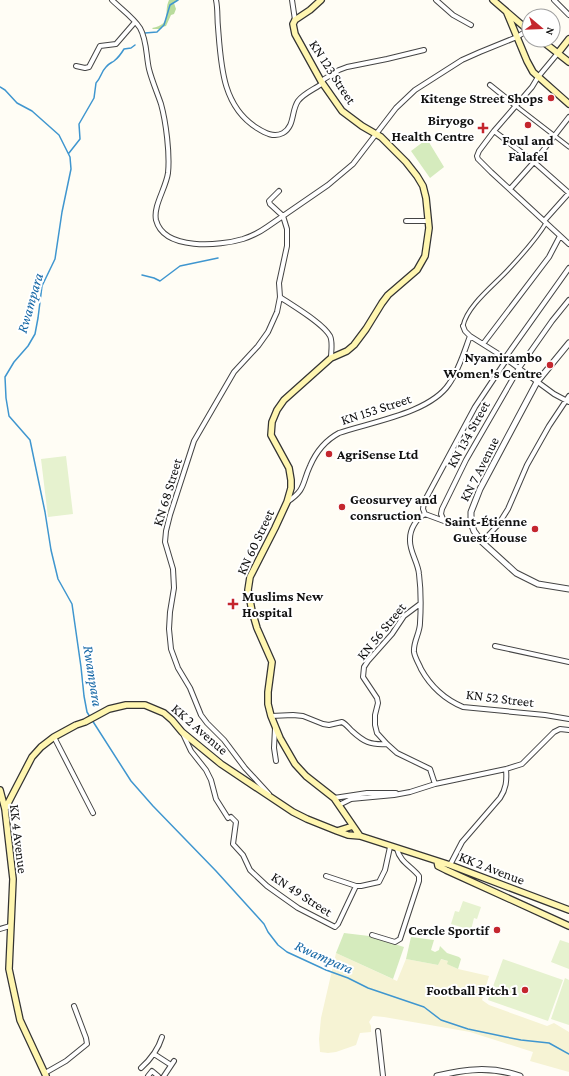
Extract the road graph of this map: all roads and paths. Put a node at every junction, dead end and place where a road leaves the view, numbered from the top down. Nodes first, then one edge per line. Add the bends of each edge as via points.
1 (112, 0) edge
2 (216, 0) edge
3 (292, 0) edge
4 (321, 0) edge
5 (436, 0) edge
6 (493, 0) edge
7 (554, 0) edge
8 (507, 13) junction
9 (569, 15) edge
10 (295, 20) junction
11 (135, 22) junction
12 (521, 24) edge
13 (471, 25) dead end
14 (521, 34) edge
15 (517, 37) junction
16 (569, 39) edge
17 (551, 48) edge
18 (424, 50) dead end
19 (558, 53) junction
20 (569, 62) edge
21 (76, 66) dead end
22 (538, 77) junction
23 (322, 82) junction
24 (490, 85) dead end
25 (569, 104) edge
26 (516, 106) junction
27 (569, 118) edge
28 (494, 131) junction
29 (376, 134) junction
30 (553, 136) junction
31 (569, 147) edge
32 (534, 162) junction
33 (510, 189) junction
34 (279, 191) dead end
35 (569, 193) edge
36 (283, 216) junction
37 (406, 221) dead end
38 (429, 221) junction
39 (545, 222) junction
40 (560, 236) junction
41 (569, 244) edge
42 (569, 268) edge
43 (280, 297) junction
44 (569, 300) edge
45 (463, 326) joint
46 (470, 336) junction
47 (569, 343) edge
48 (483, 344) junction
49 (331, 358) junction
50 (506, 359) junction
51 (519, 368) junction
52 (537, 382) junction
53 (569, 396) edge
54 (567, 402) edge
55 (281, 453) joint
56 (287, 502) junction
57 (425, 514) junction
58 (444, 521) junction
59 (471, 523) junction
60 (482, 542) junction
61 (569, 589) edge
62 (420, 604) junction
63 (495, 646) dead end
64 (569, 662) edge
65 (271, 716) junction
66 (569, 719) edge
67 (276, 728) junction
68 (569, 730) edge
69 (182, 732) junction
70 (54, 738) junction
71 (387, 744) junction
72 (276, 760) dead end
73 (506, 769) junction
74 (435, 784) junction
75 (0, 790) edge
76 (402, 793) junction
77 (334, 798) junction
78 (276, 801) junction
79 (339, 805) junction
80 (5, 809) junction
81 (94, 813) dead end
82 (3, 822) edge
83 (353, 826) junction
84 (337, 831) junction
85 (360, 836) junction
86 (390, 847) junction
87 (397, 849) junction
88 (437, 861) junction
89 (450, 865) junction
90 (326, 876) dead end
91 (356, 886) junction
92 (569, 910) edge
93 (10, 926) junction
94 (569, 926) edge
95 (0, 929) edge
96 (372, 935) dead end
97 (74, 1006) dead end
98 (378, 1031) dead end
99 (162, 1037) dead end
100 (154, 1054) junction
101 (141, 1068) dead end
102 (45, 1075) edge
103 (148, 1076) edge
104 (158, 1076) edge
105 (164, 1076) edge
106 (383, 1076) edge
107 (437, 1076) edge
108 (520, 1076) edge

1 - 11 street
2 - 23 street via 225,85 233,105 246,120 268,134 285,132 298,100
3 - 10 street
4 - 10 main road
5 - 13 street via 450,13
6 - 8 main road
7 - 9 street
8 - 12 main road
8 - 15 main road
10 - 23 main road, KN 123 Street via 295,34
11 - 21 street via 116,44 100,46 89,67
11 - 36 street via 145,42 151,76 164,121 168,172 166,185 156,210 158,226 168,236 180,242 214,244 243,239
14 - 15 street
15 - 22 main road via 527,61
15 - 29 street via 462,60 415,90 396,108
16 - 19 main road
17 - 19 main road
18 - 23 street via 347,67
19 - 20 main road
19 - 22 street
22 - 25 main road
22 - 26 street
23 - 29 main road, KN 123 Street via 342,111
24 - 26 street
26 - 28 street
26 - 30 street
27 - 30 street
28 - 32 street
28 - 33 street via 477,156
29 - 36 street via 343,173
29 - 38 main road, KN 123 Street via 406,162 420,181 426,198
30 - 31 street
30 - 32 street
32 - 33 street
32 - 35 street
33 - 39 street
34 - 36 street via 269,203
35 - 39 street
36 - 43 street, KN 68 Street via 287,230 287,246 278,283
37 - 38 street
38 - 49 main road, KN 123 Street via 422,264 388,295 354,345
39 - 40 street
39 - 45 street via 535,239 469,312
40 - 41 street
40 - 48 street via 549,257
42 - 50 street
43 - 49 street via 327,333 331,342
43 - 78 street, KN 68 Street via 277,312 268,332 234,372 194,441 166,531 174,588 169,629 171,649 178,668 201,715
44 - 51 street, KN 134 Street
45 - 46 street
46 - 48 street
46 - 56 street, KN 153 Street via 454,376 444,391 406,412 334,436 316,454 302,489
47 - 52 street, KN 7 Avenue
48 - 50 street
49 - 55 main road, KN 123 Street via 284,400 277,410 272,422 271,435
50 - 51 street
50 - 57 street via 475,407 424,502
51 - 52 street
51 - 58 street, KN 134 Street via 449,492 441,514
52 - 54 street
52 - 59 street, KN 7 Avenue via 480,489 471,512
53 - 54 street
54 - 60 street via 549,426 527,465 508,509 498,525
55 - 56 main road, KN 60 Street via 291,474
56 - 65 main road, KN 60 Street via 248,583 253,616 272,662 267,699
57 - 58 street
57 - 62 street, KN 52 Street via 420,516 412,527 410,539 419,574
58 - 59 street via 458,525
59 - 60 street, KN 7 Avenue
60 - 61 street, KN 7 Avenue via 527,580 543,586
62 - 66 street, KN 52 Street via 419,632 414,652 427,680 438,693 463,707
62 - 71 street, KN 56 Street via 404,616 364,667 363,678 377,698 377,733
63 - 64 street
65 - 67 main road, KN 60 Street
65 - 71 street via 303,716 329,725 342,722 371,744
67 - 72 street
67 - 77 main road, KN 60 Street via 295,764
68 - 73 street via 560,729 554,732 522,764
69 - 70 main road, KK 2 Avenue via 164,713 145,705 126,704 105,710
69 - 78 main road, KK 2 Avenue via 222,764
69 - 91 street, KN 49 Street via 191,751 206,770 216,799 236,822 233,844 243,855 250,870 267,886 298,908 335,927
70 - 80 main road, KK 2 Avenue via 32,757
70 - 81 street
71 - 74 street, KN 56 Street via 397,753 430,769
73 - 74 street
73 - 89 street via 505,790 462,842
74 - 76 street
75 - 80 main road, KK 4 Avenue
76 - 77 street via 367,793
76 - 79 street via 351,799
77 - 79 main road, KN 60 Street
78 - 84 main road, KK 2 Avenue via 307,819
79 - 83 main road, KN 60 Street
80 - 82 main road, KK 4 Avenue
82 - 93 main road, KK 4 Avenue via 13,879
83 - 84 main road
83 - 85 main road
84 - 85 main road, KK 2 Avenue
85 - 86 main road, KK 2 Avenue
86 - 87 main road, KK 2 Avenue
86 - 91 street via 379,882
87 - 88 main road, KK 2 Avenue
87 - 96 street via 403,862 419,876 418,881 400,939 395,942
88 - 89 main road, KK 2 Avenue
88 - 94 main road via 438,866 446,870
89 - 92 main road, KK 2 Avenue
90 - 91 street
93 - 95 street
93 - 102 main road, KK 4 Avenue via 9,969 13,993 20,1020
97 - 102 street via 86,1044
98 - 106 street
99 - 100 street
100 - 101 street
100 - 105 street via 173,1063
103 - 104 street via 152,1071
107 - 108 street via 472,1069 504,1070

